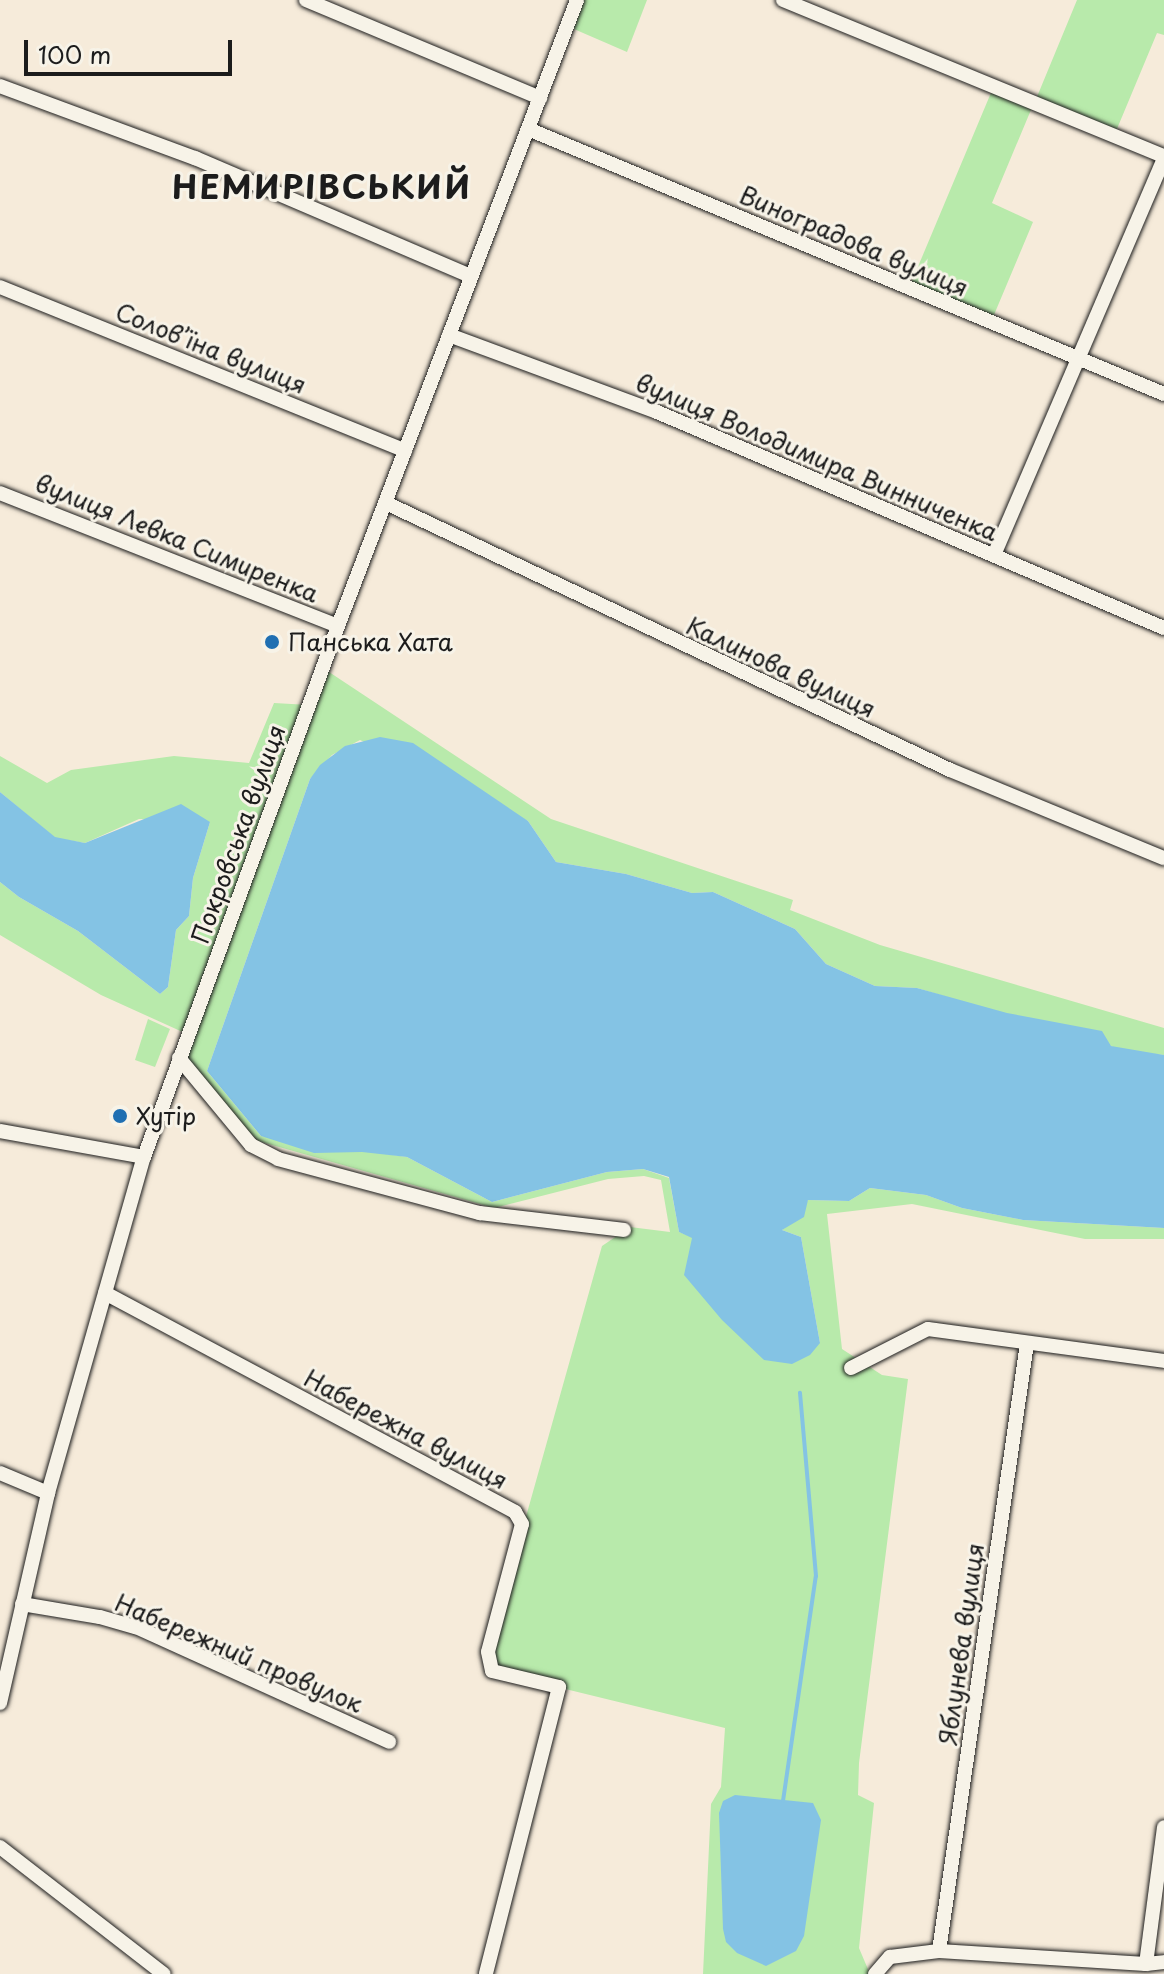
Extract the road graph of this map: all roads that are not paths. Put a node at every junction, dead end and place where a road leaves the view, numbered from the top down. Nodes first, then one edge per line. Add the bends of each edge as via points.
1 (306, 0) edge
2 (577, 0) edge
3 (783, 0) edge
4 (0, 86) edge
5 (540, 98) junction
6 (528, 129) junction
7 (1164, 158) edge
8 (470, 276) junction
9 (0, 287) edge
10 (449, 335) junction
11 (1079, 359) junction
12 (1164, 394) edge
13 (405, 451) junction
14 (0, 493) edge
15 (386, 503) junction
16 (994, 555) junction
17 (338, 626) junction
18 (1164, 628) edge
19 (1164, 858) edge
20 (179, 1058) junction
21 (0, 1131) edge
22 (144, 1157) junction
23 (624, 1230) dead end
24 (105, 1293) junction
25 (1027, 1343) junction
26 (1164, 1361) edge
27 (851, 1368) dead end
28 (0, 1473) edge
29 (48, 1493) junction
30 (22, 1604) junction
31 (0, 1703) edge
32 (389, 1742) dead end
33 (1164, 1827) edge
34 (0, 1847) edge
35 (939, 1951) junction
36 (1164, 1962) edge
37 (1146, 1964) junction
38 (164, 1974) edge
39 (486, 1974) edge
40 (875, 1974) edge

1 - 5 street
2 - 5 street, Покровська вулиця
3 - 7 street
4 - 8 street via 195,158
5 - 6 street, Покровська вулиця
6 - 8 street, Покровська вулиця
6 - 11 street, Виноградова вулиця
7 - 11 street
8 - 10 street, Покровська вулиця
9 - 13 street, Соловʼїна вулиця
10 - 13 street, Покровська вулиця
10 - 16 street, вулиця Володимира Винниченка via 657,412
11 - 12 street, Виноградова вулиця
11 - 16 street
13 - 15 street, Покровська вулиця
14 - 17 street, вулиця Левка Симиренка
15 - 17 street, Покровська вулиця
15 - 19 street, Калинова вулиця via 936,764
16 - 18 street, вулиця Володимира Винниченка
17 - 20 street, Покровська вулиця
20 - 22 street, Покровська вулиця
20 - 23 street via 251,1145 278,1159 480,1213
21 - 22 street
22 - 24 street, Покровська вулиця
24 - 29 street, Покровська вулиця
24 - 39 street, Набережна вулиця via 515,1512 522,1524 488,1652 492,1671 559,1687
25 - 26 street
25 - 27 street via 928,1329
25 - 35 street, Яблунева вулиця
28 - 29 street
29 - 30 street, Покровська вулиця
30 - 31 street, Покровська вулиця
30 - 32 street, Набережний провулок via 136,1627
33 - 37 street
34 - 38 street
35 - 37 street
35 - 40 street via 890,1957
36 - 37 street

